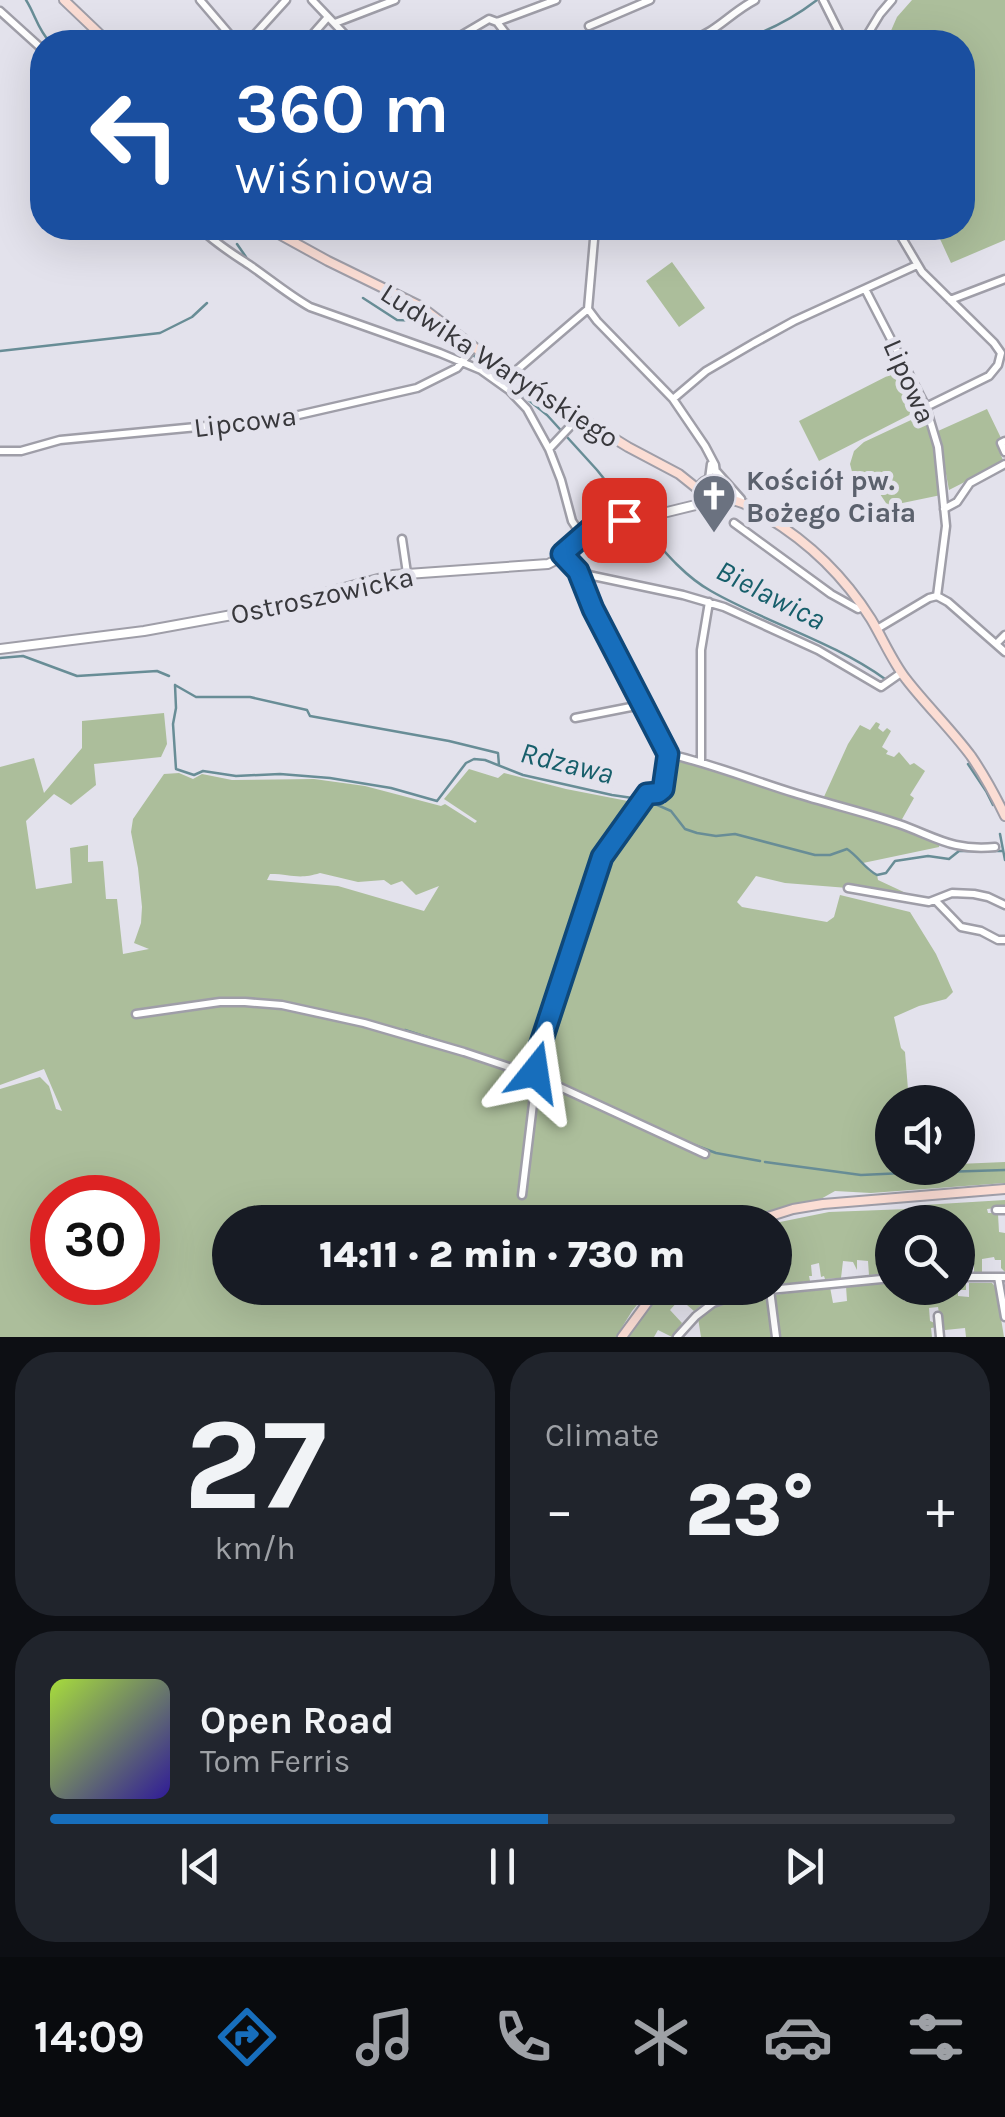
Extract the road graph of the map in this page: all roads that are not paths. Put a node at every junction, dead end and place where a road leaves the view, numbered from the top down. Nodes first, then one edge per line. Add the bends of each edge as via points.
1 (64, 0) edge
2 (200, 0) edge
3 (286, 0) edge
4 (312, 0) edge
5 (396, 0) edge
6 (556, 0) edge
7 (650, 0) edge
8 (755, 0) edge
9 (822, 0) edge
10 (892, 0) edge
11 (0, 11) edge
12 (328, 17) junction
13 (497, 22) junction
14 (335, 23) junction
15 (589, 26) dead end
16 (95, 30) edge
17 (226, 30) edge
18 (259, 30) edge
19 (317, 30) edge
20 (341, 30) edge
21 (470, 30) edge
22 (502, 30) edge
23 (716, 30) edge
24 (837, 30) edge
25 (872, 30) edge
26 (30, 38) edge
27 (212, 240) edge
28 (290, 240) edge
29 (594, 240) edge
30 (903, 240) edge
31 (917, 265) junction
32 (1005, 279) edge
33 (865, 289) junction
34 (950, 300) junction
35 (588, 309) junction
36 (1003, 352) edge
37 (468, 354) junction
38 (1005, 371) edge
39 (511, 375) junction
40 (989, 376) junction
41 (673, 399) junction
42 (926, 407) junction
43 (580, 418) junction
44 (1005, 441) edge
45 (549, 449) junction
46 (0, 452) edge
47 (1005, 452) edge
48 (710, 458) junction
49 (1005, 464) edge
50 (716, 471) junction
51 (708, 485) junction
52 (741, 500) junction
53 (713, 501) junction
54 (689, 506) junction
55 (752, 508) junction
56 (944, 509) junction
57 (734, 523) dead end
58 (582, 536) junction
59 (402, 539) dead end
60 (562, 554) junction
61 (578, 571) junction
62 (407, 573) junction
63 (937, 596) junction
64 (710, 602) junction
65 (863, 607) junction
66 (877, 630) junction
67 (1005, 635) edge
68 (996, 644) junction
69 (0, 648) edge
70 (1005, 652) edge
71 (901, 673) junction
72 (641, 705) junction
73 (575, 718) dead end
74 (668, 754) junction
75 (702, 762) junction
76 (1005, 816) edge
77 (995, 847) dead end
78 (848, 888) dead end
79 (935, 900) junction
80 (1005, 905) edge
81 (1005, 940) edge
82 (136, 1014) dead end
83 (536, 1076) junction
84 (705, 1154) dead end
85 (1005, 1189) edge
86 (522, 1195) dead end
87 (792, 1209) edge
88 (975, 1276) edge
89 (1002, 1277) edge
90 (875, 1280) edge
91 (792, 1288) edge
92 (646, 1305) edge
93 (710, 1305) edge
94 (772, 1305) edge
95 (938, 1316) dead end
96 (1005, 1317) edge
97 (622, 1337) edge
98 (677, 1337) edge
99 (776, 1337) edge
100 (940, 1337) edge

1 - 16 main road
2 - 17 street
3 - 18 street
4 - 12 street
5 - 14 street
6 - 13 street
7 - 15 street
8 - 23 street
9 - 24 street
10 - 25 street
11 - 26 street
12 - 14 street
12 - 19 street
13 - 21 street via 486,20
13 - 22 street
14 - 20 street
27 - 37 street via 310,307
28 - 37 main road, Ludwika Waryńskiego via 415,304
29 - 35 street
30 - 31 street
31 - 33 street
31 - 34 street
32 - 34 street
33 - 41 street via 711,367
33 - 42 street, Lipowa
34 - 36 street
35 - 39 street
35 - 41 street
36 - 40 street
37 - 39 main road, Ludwika Waryńskiego
37 - 45 street via 521,400
37 - 46 street, Lipcowa via 453,371 417,388 281,419
38 - 40 street
39 - 43 main road, Ludwika Waryńskiego
40 - 42 street
41 - 48 street
42 - 56 street, Lipowa
43 - 45 street
43 - 51 main road, Ludwika Waryńskiego
44 - 47 street
45 - 58 street
48 - 50 street
48 - 51 street
49 - 56 street via 970,482
50 - 51 street
50 - 52 street
51 - 52 main road, Ludwika Waryńskiego
51 - 53 main road
51 - 53 main road via 702,498
51 - 54 street
52 - 55 main road, Ludwika Waryńskiego
53 - 54 street, Ostroszowicka
53 - 55 main road
54 - 58 street, Ostroszowicka via 599,524
55 - 65 main road, Ludwika Waryńskiego via 816,552
56 - 63 street, Lipowa
57 - 65 street via 831,594
58 - 60 street, Ostroszowicka
59 - 62 street
60 - 61 street
60 - 62 street, Ostroszowicka via 534,566
61 - 64 street
61 - 72 street
62 - 69 street, Ostroszowicka via 266,609
63 - 66 street
63 - 68 street
64 - 71 street via 881,686
64 - 75 street via 702,650
65 - 66 main road, Ludwika Waryńskiego
66 - 71 main road, Ludwika Waryńskiego
67 - 68 street
68 - 70 street
71 - 76 main road, Ludwika Waryńskiego via 969,754
72 - 73 street
72 - 74 street
74 - 75 street
74 - 83 street via 663,789 644,799 602,857 535,1061
75 - 77 street via 956,846
78 - 79 street
79 - 80 street via 974,894
79 - 81 street via 961,926
82 - 83 street via 220,1002 282,1005
83 - 84 street
83 - 86 street
85 - 87 main road
88 - 89 street
89 - 96 street
90 - 91 street
92 - 97 main road
93 - 98 street
94 - 99 street
95 - 100 street

